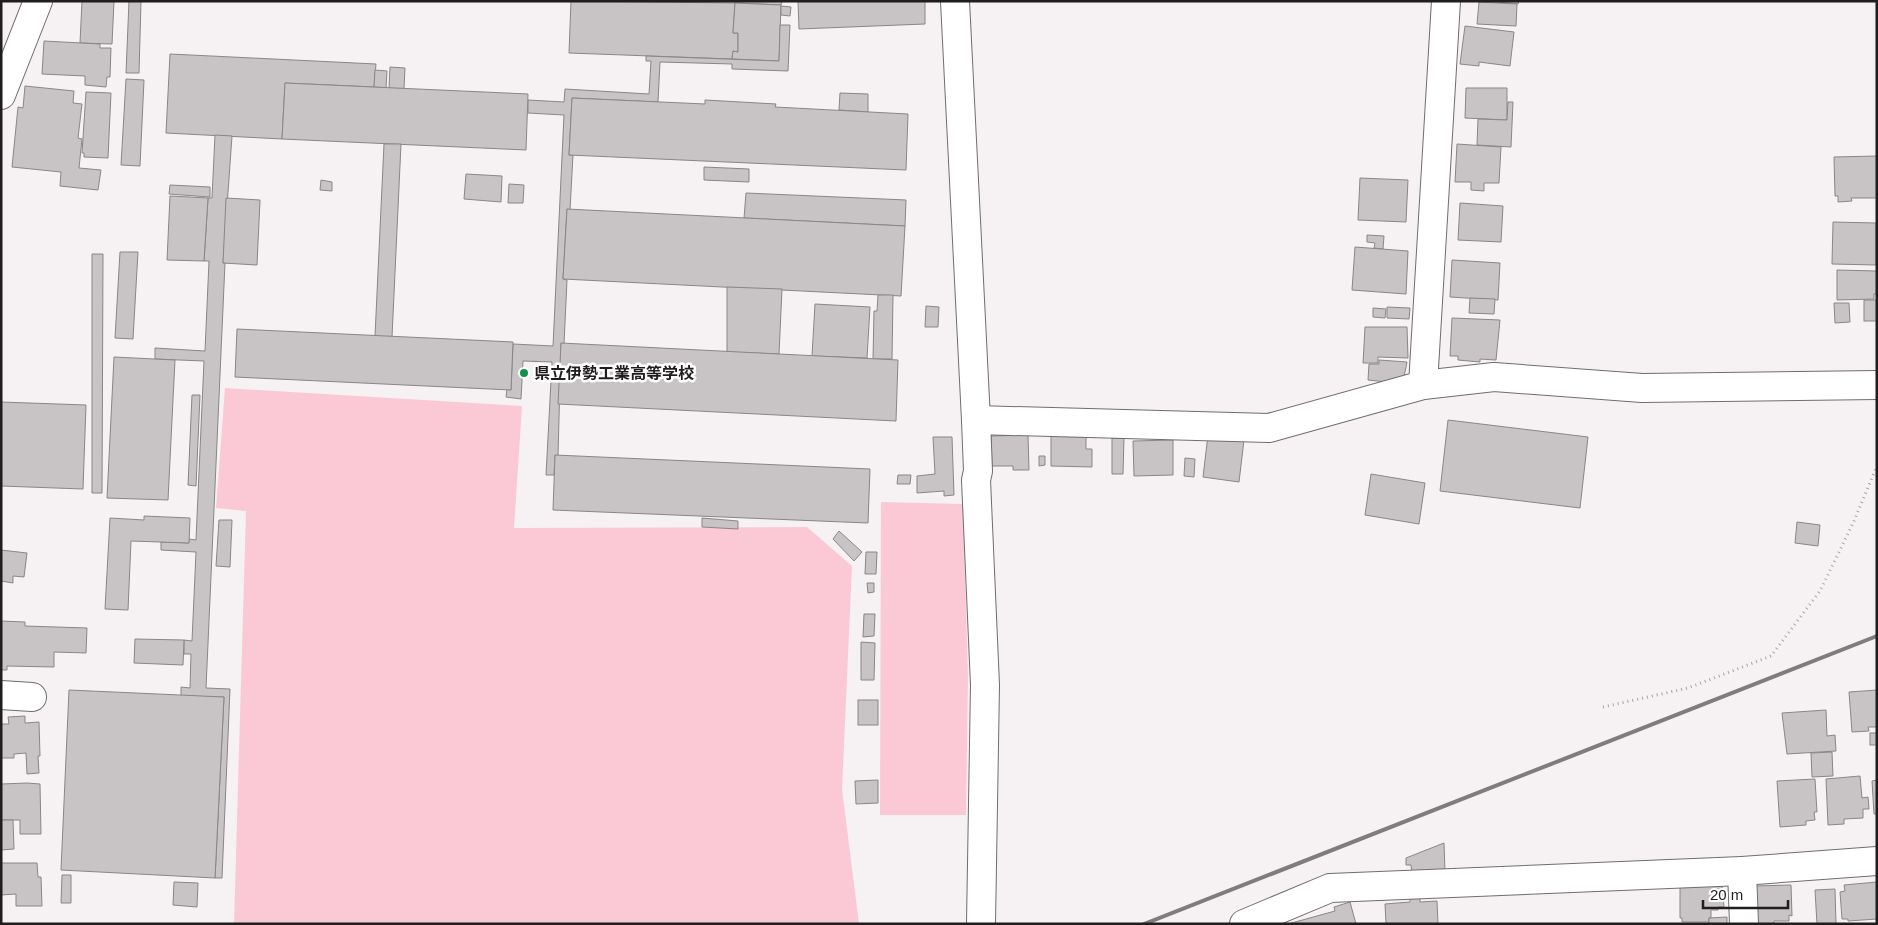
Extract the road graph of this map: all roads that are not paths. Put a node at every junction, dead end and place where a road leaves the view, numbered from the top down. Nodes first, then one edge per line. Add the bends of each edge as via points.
1 (38, 1) edge
2 (955, 1) edge
3 (1446, 1) edge
4 (1, 95) edge
5 (1423, 385) junction
6 (1877, 385) edge
7 (976, 420) junction
8 (1, 695) edge
9 (32, 697) dead end
10 (1877, 861) edge
11 (1742, 871) junction
12 (981, 924) edge
13 (1244, 924) edge
14 (1744, 924) edge

1 - 4 street
2 - 7 street
3 - 5 street
5 - 6 street via 1494,377 1642,388
5 - 7 street via 1269,428
7 - 12 street via 986,685
8 - 9 street
10 - 11 street
11 - 13 street via 1330,888
11 - 14 street

